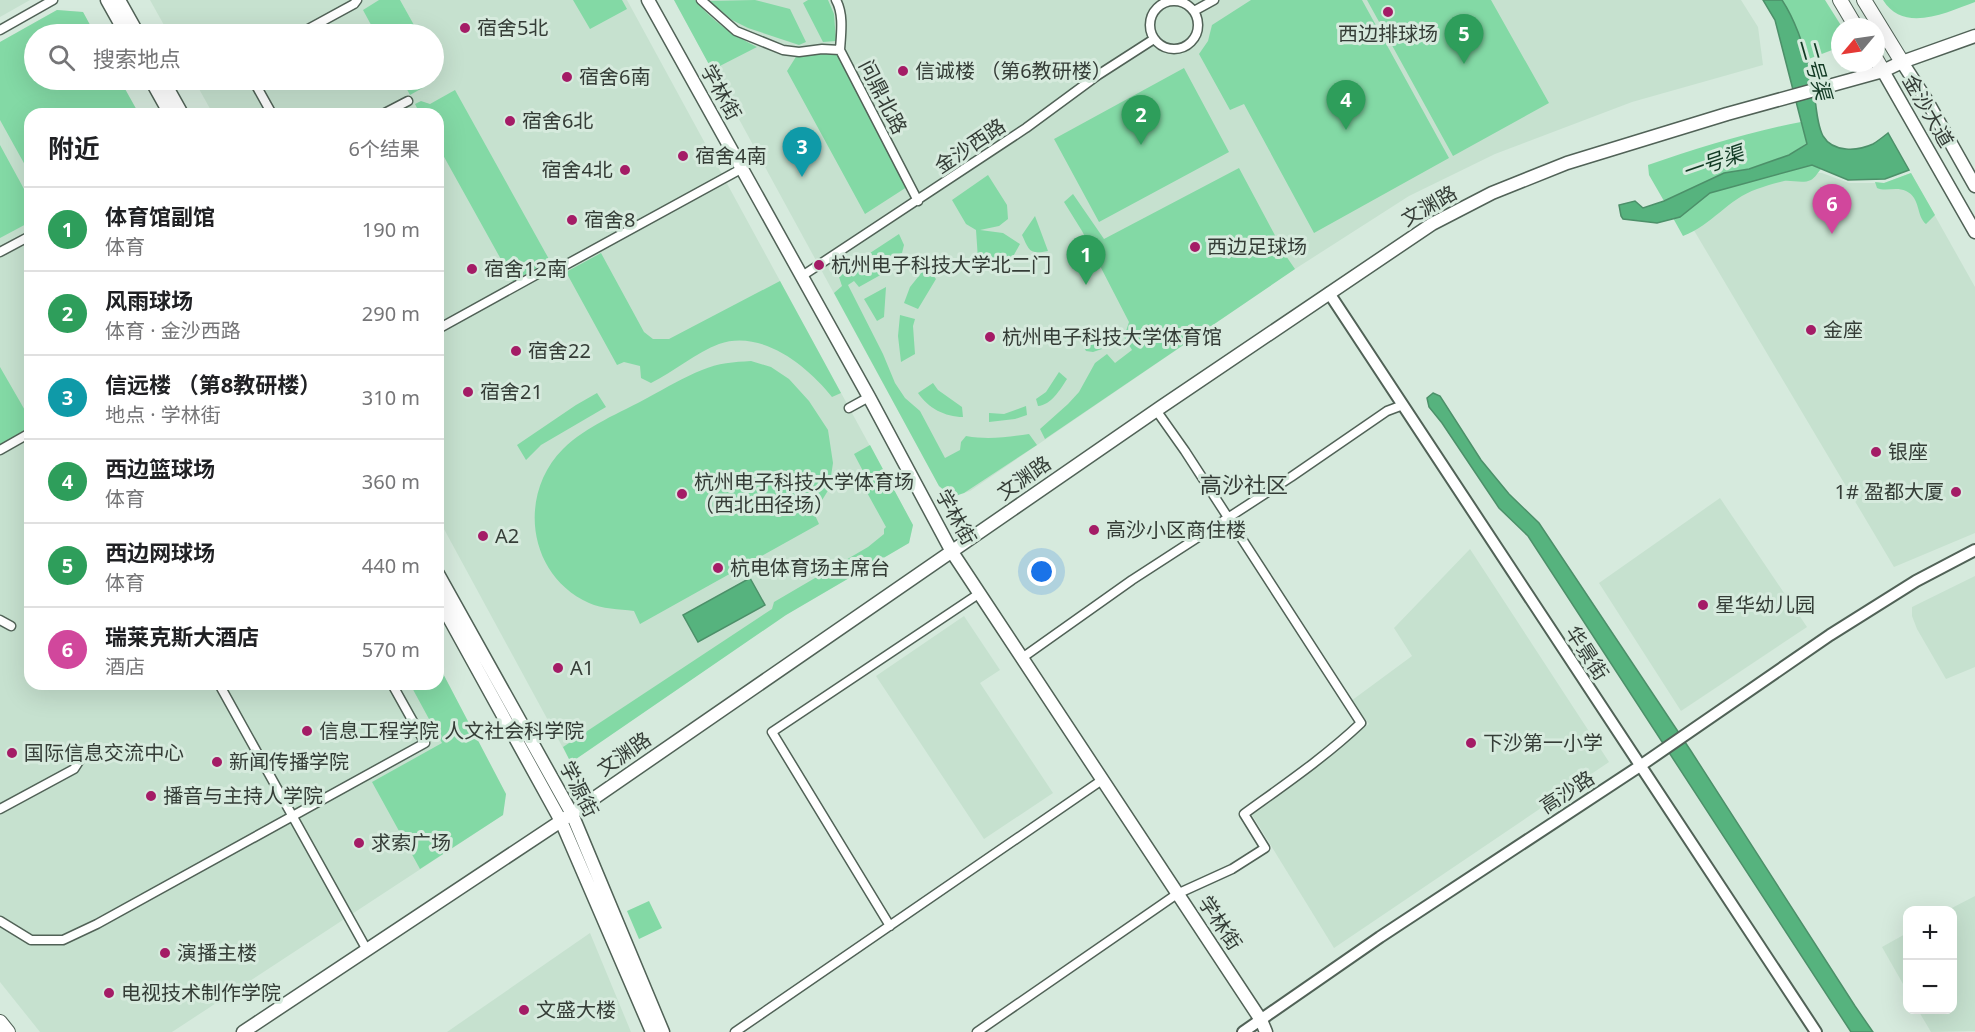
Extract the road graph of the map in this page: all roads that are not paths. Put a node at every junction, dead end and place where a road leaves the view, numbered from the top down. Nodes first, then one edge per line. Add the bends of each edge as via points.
1 (53, 0) edge
2 (107, 0) edge
3 (119, 0) edge
4 (357, 0) edge
5 (648, 0) edge
6 (701, 0) edge
7 (836, 0) edge
8 (1214, 0) edge
9 (1840, 0) edge
10 (1863, 0) edge
11 (1194, 11) junction
12 (1851, 18) edge
13 (120, 24) edge
14 (132, 24) edge
15 (317, 24) edge
16 (0, 30) edge
17 (1975, 36) edge
18 (1154, 39) junction
19 (840, 50) junction
20 (1902, 62) junction
21 (1885, 64) edge
22 (1862, 72) edge
23 (1884, 72) edge
24 (157, 90) edge
25 (169, 90) edge
26 (259, 90) edge
27 (408, 101) dead end
28 (167, 108) edge
29 (179, 108) edge
30 (269, 108) edge
31 (395, 108) edge
32 (741, 169) junction
33 (1975, 186) edge
34 (918, 201) junction
35 (1975, 232) edge
36 (24, 239) edge
37 (0, 252) edge
38 (802, 276) junction
39 (1329, 293) junction
40 (444, 327) edge
41 (869, 397) junction
42 (1403, 405) junction
43 (849, 408) dead end
44 (1156, 410) junction
45 (24, 436) edge
46 (0, 450) edge
47 (1227, 518) junction
48 (1975, 550) edge
49 (952, 552) junction
50 (444, 585) edge
51 (980, 593) junction
52 (444, 608) edge
53 (0, 620) edge
54 (11, 626) dead end
55 (1022, 658) junction
56 (222, 690) edge
57 (395, 690) edge
58 (85, 752) dead end
59 (1640, 766) junction
60 (1101, 780) junction
61 (0, 809) edge
62 (292, 816) junction
63 (566, 817) junction
64 (1178, 894) junction
65 (0, 921) edge
66 (890, 927) junction
67 (368, 950) junction
68 (1261, 1020) junction
69 (0, 1022) edge
70 (8, 1032) edge
71 (243, 1032) edge
72 (652, 1032) edge
73 (663, 1032) edge
74 (735, 1032) edge
75 (976, 1032) edge
76 (1243, 1032) edge
77 (1266, 1032) edge
78 (1816, 1032) edge

1 - 16 street
2 - 13 main road
3 - 14 main road
4 - 15 street
5 - 32 main road, 学林街
6 - 19 street, 问鼎北路 via 736,31 783,50
7 - 19 street
8 - 11 street
9 - 12 main road
10 - 20 main road
11 - 18 street via 1178,1 1158,6 1150,20
11 - 18 street via 1198,25 1194,39 1184,48 1171,49
17 - 20 main road, 文渊路
18 - 34 street, 金沙西路
19 - 34 street, 问鼎北路
20 - 21 main road, 文渊路
20 - 33 main road, 金沙大道
22 - 39 main road, 文渊路 via 1815,90 1566,163 1492,193 1432,224
23 - 35 main road, 金沙大道
24 - 28 main road
25 - 29 main road
26 - 30 street
27 - 31 street
32 - 38 main road, 学林街
32 - 40 street
34 - 38 street, 金沙西路
36 - 37 street
38 - 41 main road, 学林街
39 - 42 street, 华景街
39 - 44 main road, 文渊路
41 - 43 street
41 - 49 main road, 学林街
42 - 47 street via 1388,411
42 - 59 street, 华景街
44 - 47 street
44 - 49 main road, 文渊路
45 - 46 street
47 - 55 street
47 - 64 street via 1360,723 1306,770 1244,814 1265,848 1232,869
48 - 59 street, 高沙路 via 1916,581 1830,635
49 - 51 main road, 学林街
49 - 63 main road, 文渊路
50 - 63 main road, 学源街
51 - 55 main road, 学林街
51 - 66 street via 772,732
52 - 63 main road, 学源街
53 - 54 street
55 - 60 main road, 学林街
56 - 62 street
57 - 62 street via 425,743
58 - 61 street via 74,769
59 - 68 street, 高沙路
59 - 78 street, 华景街
60 - 64 main road, 学林街
60 - 66 street
62 - 65 street via 63,940 31,940
62 - 67 street
63 - 67 main road, 文渊路
63 - 72 main road, 学源街
63 - 73 main road, 学源街
64 - 68 main road, 学林街
64 - 75 street
66 - 74 street
67 - 71 main road, 文渊路
68 - 76 street, 高沙路
68 - 77 main road, 学林街
69 - 70 main road

